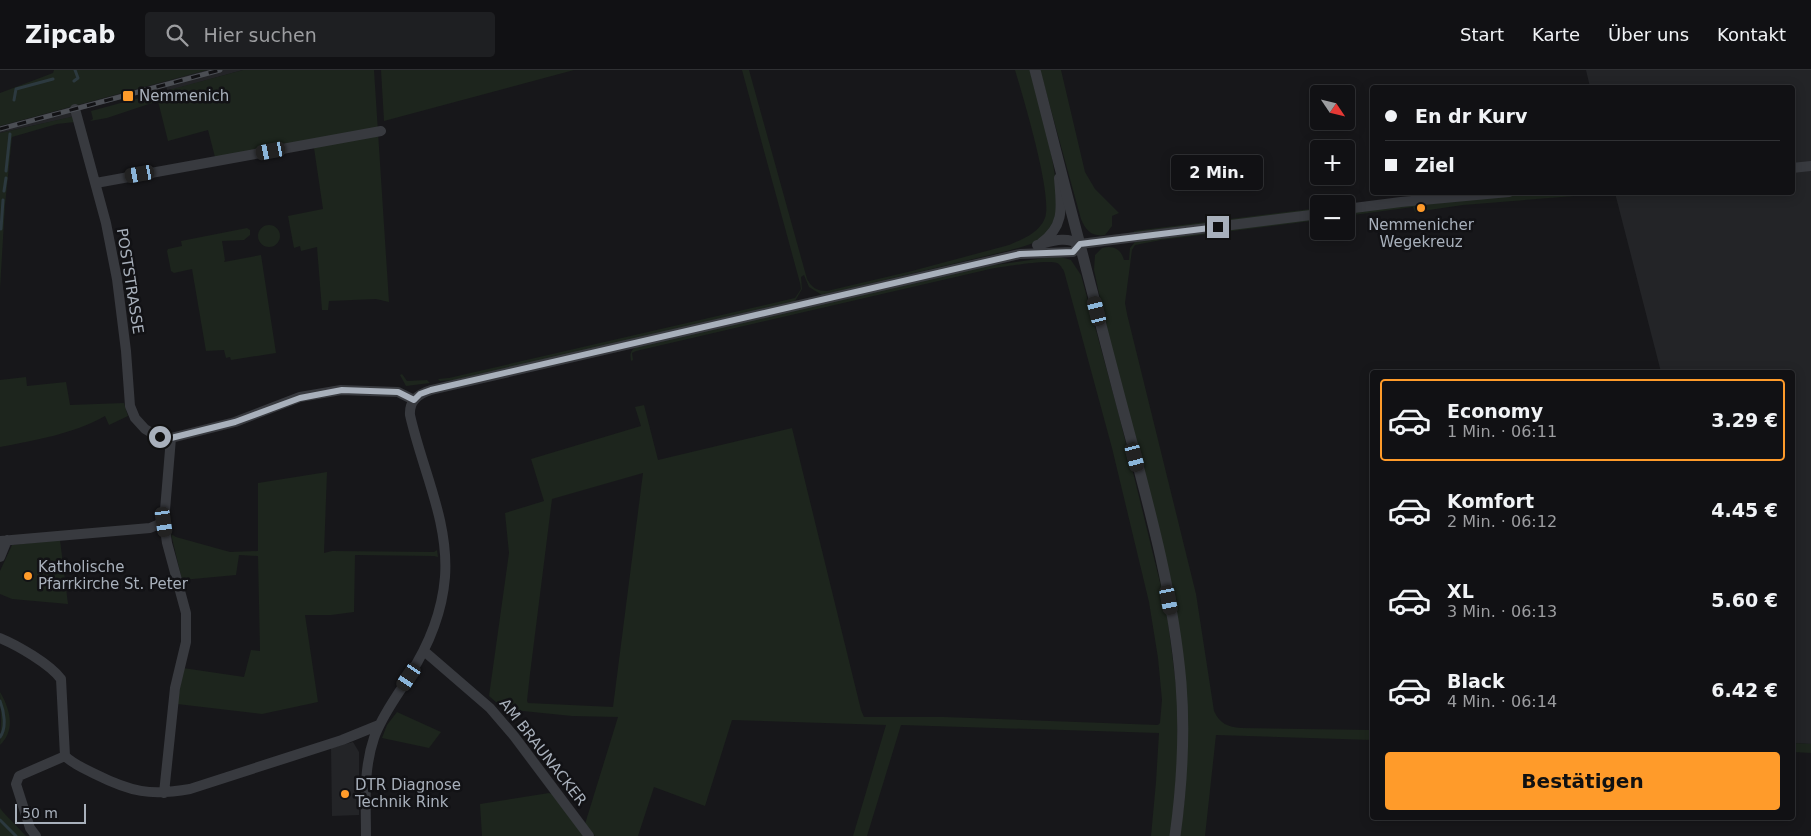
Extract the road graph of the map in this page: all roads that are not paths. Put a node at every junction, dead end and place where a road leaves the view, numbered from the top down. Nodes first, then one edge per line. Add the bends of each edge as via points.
1 (1035, 70) edge
2 (75, 109) dead end
3 (381, 131) dead end
4 (1059, 163) junction
5 (1811, 166) edge
6 (1795, 168) edge
7 (96, 183) junction
8 (1482, 195) edge
9 (1355, 209) edge
10 (1310, 215) edge
11 (1080, 244) junction
12 (1038, 245) junction
13 (1020, 254) junction
14 (414, 400) junction
15 (171, 438) junction
16 (164, 522) junction
17 (4, 540) edge
18 (0, 557) edge
19 (0, 638) edge
20 (424, 651) junction
21 (379, 725) junction
22 (65, 756) junction
23 (164, 793) junction
24 (36, 836) edge
25 (366, 836) edge
26 (589, 836) edge
27 (1175, 836) edge

1 - 4 street
2 - 7 street, POSTSTRASSE
3 - 7 street
4 - 11 street
4 - 12 street via 1060,218 1051,235
5 - 6 street
7 - 15 street, POSTSTRASSE via 120,295 131,410 148,432
8 - 9 street
10 - 11 street
11 - 12 street via 1071,239 1061,239
11 - 13 street via 1073,252
11 - 27 street via 1154,533 1175,633 1183,733
12 - 13 street
13 - 14 street via 431,390
14 - 15 street via 398,392 342,390 300,398 235,422
14 - 20 street via 410,415 441,524 445,554 441,606
15 - 16 street
16 - 17 street via 150,528
16 - 23 street via 186,613 186,642 175,688
17 - 18 street
19 - 22 street via 54,670 61,679
20 - 21 street
20 - 26 street, AM BRAUNACKER via 490,708
21 - 23 street via 190,789
21 - 25 street via 366,769
22 - 23 street via 123,787
22 - 24 street via 19,776 16,784 30,828

